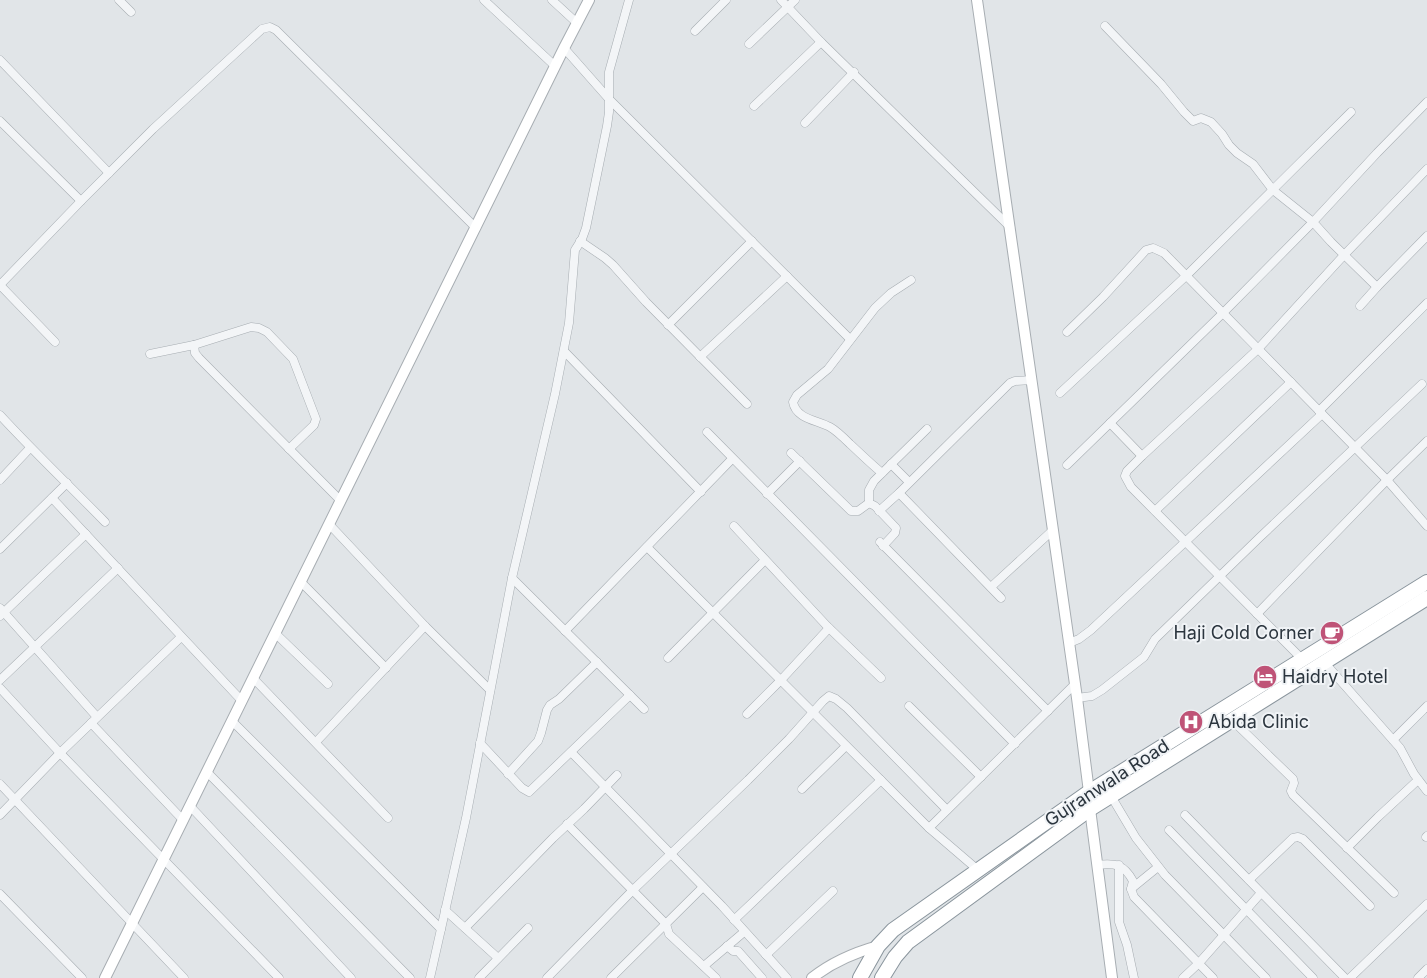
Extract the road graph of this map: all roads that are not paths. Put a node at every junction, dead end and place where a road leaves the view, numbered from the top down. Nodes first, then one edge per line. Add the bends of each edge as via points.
1 (119, 0) edge
2 (484, 0) edge
3 (552, 0) edge
4 (589, 0) edge
5 (629, 0) edge
6 (726, 0) edge
7 (781, 0) edge
8 (795, 0) edge
9 (977, 0) edge
10 (788, 7) junction
11 (131, 12) dead end
12 (577, 23) junction
13 (1105, 26) dead end
14 (695, 31) dead end
15 (821, 42) junction
16 (749, 44) dead end
17 (564, 48) junction
18 (0, 60) edge
19 (556, 66) junction
20 (854, 72) junction
21 (609, 98) junction
22 (1427, 102) edge
23 (754, 106) dead end
24 (1351, 112) dead end
25 (0, 121) edge
26 (805, 123) dead end
27 (1427, 169) edge
28 (109, 172) junction
29 (1273, 190) junction
30 (81, 201) junction
31 (1313, 222) junction
32 (1010, 227) junction
33 (476, 228) junction
34 (1427, 236) edge
35 (752, 241) junction
36 (580, 242) junction
37 (1345, 254) junction
38 (787, 276) junction
39 (1186, 276) junction
40 (911, 280) dead end
41 (0, 285) edge
42 (1378, 287) junction
43 (1427, 303) edge
44 (1360, 306) dead end
45 (1223, 313) junction
46 (668, 325) junction
47 (1067, 332) dead end
48 (850, 339) junction
49 (55, 342) dead end
50 (194, 345) junction
51 (1258, 349) junction
52 (564, 351) junction
53 (150, 354) dead end
54 (700, 357) junction
55 (1032, 380) junction
56 (1291, 382) junction
57 (1422, 384) dead end
58 (1060, 393) dead end
59 (746, 404) dead end
60 (1320, 412) junction
61 (0, 415) edge
62 (1110, 423) junction
63 (927, 429) dead end
64 (707, 432) dead end
65 (1427, 441) edge
66 (1354, 447) junction
67 (30, 448) junction
68 (290, 449) junction
69 (791, 453) dead end
70 (1142, 456) junction
71 (732, 459) junction
72 (800, 461) junction
73 (891, 464) junction
74 (1067, 465) dead end
75 (882, 473) junction
76 (0, 480) edge
77 (1387, 480) junction
78 (909, 482) junction
79 (67, 483) junction
80 (701, 492) junction
81 (899, 493) junction
82 (767, 494) junction
83 (52, 498) junction
84 (341, 501) junction
85 (869, 503) junction
86 (879, 511) junction
87 (1155, 511) junction
88 (105, 522) dead end
89 (329, 524) junction
90 (734, 526) dead end
91 (1427, 526) edge
92 (1053, 530) junction
93 (86, 534) junction
94 (1186, 541) junction
95 (647, 547) junction
96 (0, 549) edge
97 (766, 560) junction
98 (118, 568) junction
99 (1220, 577) junction
100 (512, 578) junction
101 (301, 582) junction
102 (1427, 582) edge
103 (990, 587) junction
104 (1001, 598) dead end
105 (1427, 598) edge
106 (1, 612) edge
107 (713, 612) junction
108 (1257, 614) junction
109 (425, 626) junction
110 (829, 628) junction
111 (566, 631) junction
112 (275, 633) junction
113 (181, 637) junction
114 (1069, 643) junction
115 (35, 647) junction
116 (668, 658) dead end
117 (1302, 659) junction
118 (597, 662) junction
119 (1324, 662) junction
120 (386, 668) junction
121 (253, 678) junction
122 (881, 678) dead end
123 (0, 680) edge
124 (781, 680) junction
125 (328, 684) dead end
126 (1075, 684) junction
127 (0, 688) edge
128 (490, 690) junction
129 (630, 695) junction
130 (1077, 698) junction
131 (242, 701) junction
132 (909, 706) dead end
133 (1427, 706) edge
134 (644, 709) dead end
135 (1048, 711) junction
136 (813, 712) junction
137 (746, 714) dead end
138 (97, 717) junction
139 (1232, 720) junction
140 (232, 721) junction
141 (91, 723) junction
142 (1393, 740) junction
143 (316, 742) junction
144 (480, 743) junction
145 (1015, 744) junction
146 (846, 746) junction
147 (60, 752) junction
148 (571, 752) junction
149 (206, 772) junction
150 (508, 774) junction
151 (617, 775) dead end
152 (981, 777) junction
153 (881, 780) junction
154 (1418, 780) junction
155 (0, 784) edge
156 (606, 787) junction
157 (802, 789) dead end
158 (1427, 791) edge
159 (1089, 792) junction
160 (1110, 796) junction
161 (15, 800) junction
162 (190, 806) junction
163 (1090, 809) junction
164 (947, 810) junction
165 (0, 815) edge
166 (1185, 815) dead end
167 (388, 818) dead end
168 (183, 820) junction
169 (567, 824) junction
170 (929, 828) junction
171 (1169, 830) dead end
172 (1347, 848) junction
173 (671, 854) junction
174 (164, 858) junction
175 (1097, 865) junction
176 (1118, 865) junction
177 (1158, 867) junction
178 (978, 870) junction
179 (1249, 880) junction
180 (703, 887) junction
181 (633, 890) junction
182 (1131, 890) junction
183 (833, 891) dead end
184 (1262, 893) junction
185 (0, 894) edge
186 (1394, 894) dead end
187 (1427, 904) edge
188 (1370, 906) dead end
189 (445, 910) junction
190 (1246, 910) junction
191 (734, 920) junction
192 (132, 924) junction
193 (666, 924) junction
194 (465, 928) junction
195 (528, 928) dead end
196 (441, 929) junction
197 (744, 932) junction
198 (1224, 935) junction
199 (728, 946) junction
200 (878, 946) junction
201 (766, 955) junction
202 (498, 958) junction
203 (1199, 963) junction
204 (704, 966) junction
205 (1427, 969) edge
206 (82, 978) edge
207 (105, 978) edge
208 (184, 978) edge
209 (279, 978) edge
210 (351, 978) edge
211 (410, 978) edge
212 (430, 978) edge
213 (479, 978) edge
214 (546, 978) edge
215 (611, 978) edge
216 (716, 978) edge
217 (762, 978) edge
218 (787, 978) edge
219 (812, 978) edge
220 (860, 978) edge
221 (882, 978) edge
222 (1112, 978) edge
223 (1134, 978) edge
224 (1183, 978) edge
225 (1213, 978) edge
226 (1266, 978) edge
227 (1313, 978) edge
228 (1345, 978) edge
229 (1350, 978) edge
230 (1418, 978) edge

1 - 11 street
2 - 19 street
3 - 12 street
4 - 12 main road
5 - 21 street via 609,72
6 - 14 street
7 - 10 street
8 - 10 street
9 - 32 main road
10 - 15 street
10 - 16 street
12 - 17 main road
13 - 29 street via 1184,112 1193,120 1201,118 1211,122
15 - 20 street
15 - 23 street
17 - 19 main road
17 - 21 street
18 - 28 street
19 - 33 main road
20 - 26 street
20 - 32 street
21 - 35 street
21 - 36 street via 607,126 586,228
22 - 31 street
24 - 29 street
25 - 30 street
27 - 37 street
28 - 30 street
28 - 33 street via 262,30 270,27
29 - 31 street
29 - 39 street
30 - 41 street
31 - 37 street
31 - 45 street
32 - 55 main road
33 - 84 main road
34 - 42 street
35 - 38 street
35 - 46 street
36 - 46 street via 613,265
36 - 52 street via 575,250
37 - 42 street
37 - 51 street
38 - 48 street
38 - 54 street
39 - 45 street
39 - 47 street via 1160,250 1149,248
39 - 58 street
40 - 48 street via 875,308
41 - 49 street
42 - 44 street
43 - 60 street
45 - 51 street
45 - 62 street
46 - 54 street
48 - 75 street via 828,369 798,395 793,404 810,420 836,430
50 - 53 street
50 - 68 street via 199,358
50 - 68 street via 243,329 259,328 293,359 316,419
51 - 56 street
51 - 70 street
52 - 80 street
52 - 100 street
54 - 59 street
55 - 78 street via 1010,383
55 - 92 main road
56 - 60 street
56 - 87 street
57 - 66 street
60 - 66 street
60 - 94 street
61 - 67 street
62 - 70 street
62 - 74 street
63 - 73 street
64 - 71 street
65 - 77 street
66 - 77 street
66 - 99 street
67 - 76 street
67 - 79 street
68 - 84 street
69 - 72 street
70 - 87 street via 1127,471 1125,479
71 - 80 street
71 - 82 street
72 - 82 street
72 - 85 street via 851,512
73 - 75 street
73 - 78 street
75 - 85 street via 870,486
77 - 91 street
77 - 108 street
78 - 81 street
79 - 83 street
79 - 88 street
80 - 95 street
81 - 86 street
81 - 103 street
82 - 145 street
83 - 93 street
83 - 96 street
84 - 89 main road
85 - 86 street
86 - 135 street via 896,530 881,544
87 - 94 street
89 - 101 main road
89 - 109 street
90 - 97 street
92 - 103 street
92 - 114 main road
93 - 98 street
93 - 106 street
94 - 99 street
94 - 114 street via 1091,630
95 - 107 street
95 - 111 street
97 - 107 street
97 - 110 street
98 - 113 street
98 - 115 street
99 - 108 street
99 - 130 street via 1155,639 1144,657 1102,690 1092,696
100 - 111 street
100 - 128 street
101 - 112 main road
101 - 120 street
102 - 117 highway, Gujranwala Road
103 - 104 street
105 - 119 highway, Gujranwala Road
106 - 115 street
107 - 116 street
107 - 124 street
108 - 117 street
109 - 120 street
109 - 128 street
110 - 122 street
110 - 124 street
111 - 118 street
112 - 121 main road
112 - 125 street
113 - 131 street
113 - 138 street
114 - 126 main road
115 - 123 street
115 - 138 street
117 - 159 highway, Gujranwala Road
118 - 129 street
118 - 150 street via 550,705 538,741
119 - 139 highway, Gujranwala Road
119 - 142 street
120 - 143 street
121 - 131 main road
121 - 143 street
124 - 136 street
124 - 137 street
126 - 130 main road
126 - 135 street
127 - 147 street
128 - 144 street
129 - 134 street
129 - 148 street
130 - 159 main road
131 - 140 main road
132 - 152 street
133 - 142 street
135 - 145 street
136 - 146 street
136 - 164 street via 829,696 839,702
136 - 173 street
138 - 141 street
139 - 160 highway, Gujranwala Road
139 - 172 street via 1293,780 1293,795
140 - 149 main road
140 - 196 street
141 - 147 street
141 - 168 street
142 - 154 street
143 - 167 street
144 - 150 street
144 - 189 street
145 - 152 street
146 - 153 street
146 - 157 street
147 - 161 street
147 - 174 street
148 - 150 street via 529,792
148 - 156 street
149 - 162 main road
149 - 211 street
151 - 156 street
152 - 164 street
153 - 170 street
153 - 191 street
154 - 158 street
154 - 172 street
155 - 161 street
156 - 169 street
156 - 173 street
159 - 163 main road
159 - 178 highway, Gujranwala Road
160 - 163 highway, Gujranwala Road
160 - 177 street
161 - 165 street
161 - 192 street
162 - 168 main road
162 - 210 street
163 - 175 main road
163 - 221 highway, Gujranwala Road via 908,942
164 - 170 street
166 - 179 street
168 - 174 main road
169 - 181 street
169 - 194 street
170 - 178 street
171 - 190 street
172 - 186 street
173 - 180 street
173 - 181 street
174 - 192 main road
174 - 209 street
175 - 176 street
175 - 222 main road
176 - 182 street via 1132,878
176 - 223 street via 1120,922
177 - 182 street
177 - 198 street
178 - 200 highway, Gujranwala Road via 893,930
179 - 184 street
179 - 188 street via 1293,838 1298,837
180 - 191 street
180 - 193 street
181 - 193 street
181 - 214 street
182 - 203 street via 1134,897
183 - 201 street
184 - 190 street
184 - 228 street
185 - 206 street
187 - 229 street
189 - 194 street
189 - 196 street
190 - 198 street
190 - 227 street
191 - 197 street
192 - 207 main road
192 - 208 street
193 - 204 street via 669,934
193 - 215 street
194 - 202 street
195 - 202 street
196 - 212 street
197 - 199 street
197 - 201 street
198 - 203 street
198 - 226 street
199 - 204 street
199 - 217 street via 738,951
200 - 219 main road via 852,954
200 - 220 highway, Gujranwala Road
201 - 218 street
202 - 213 street
203 - 224 street
203 - 225 street
204 - 216 street
205 - 230 street

